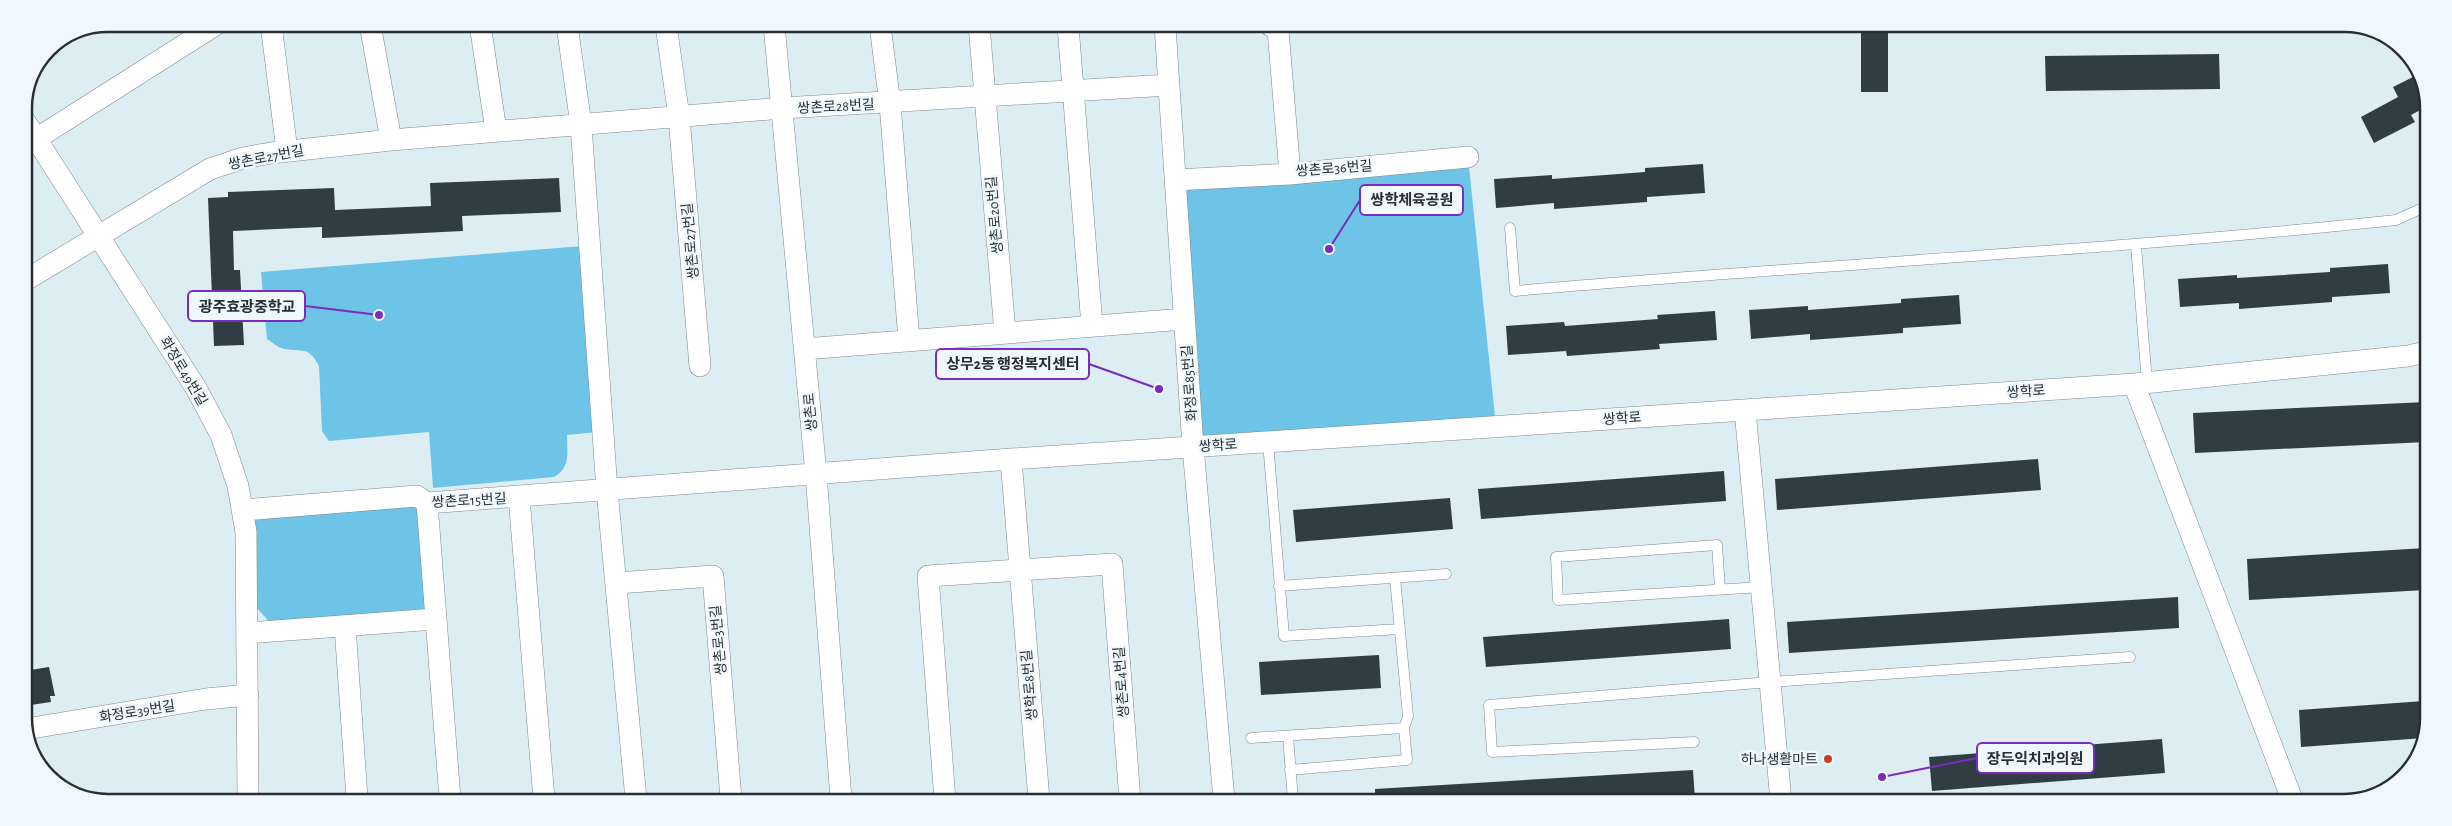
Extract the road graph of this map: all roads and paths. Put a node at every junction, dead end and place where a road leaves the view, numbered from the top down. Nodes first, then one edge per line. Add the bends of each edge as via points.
1 (204, 32) edge
2 (272, 32) edge
3 (371, 32) edge
4 (481, 32) edge
5 (568, 32) edge
6 (667, 32) edge
7 (775, 32) edge
8 (881, 32) edge
9 (979, 32) edge
10 (1068, 32) edge
11 (1165, 32) edge
12 (1278, 32) edge
13 (1169, 85) junction
14 (1073, 91) junction
15 (984, 96) junction
16 (890, 104) junction
17 (783, 108) junction
18 (679, 117) junction
19 (580, 125) junction
20 (496, 131) junction
21 (32, 133) edge
22 (36, 139) junction
23 (391, 140) junction
24 (287, 151) junction
25 (1468, 157) dead end
26 (1290, 174) junction
27 (1175, 180) junction
28 (2419, 210) edge
29 (1510, 228) dead end
30 (99, 235) junction
31 (2136, 245) junction
32 (32, 277) edge
33 (1184, 319) junction
34 (1092, 326) junction
35 (1005, 333) junction
36 (909, 340) junction
37 (804, 349) junction
38 (2419, 353) edge
39 (700, 366) dead end
40 (2141, 384) junction
41 (1744, 410) junction
42 (1268, 442) junction
43 (1193, 447) junction
44 (1011, 459) junction
45 (816, 474) junction
46 (607, 490) junction
47 (519, 497) junction
48 (426, 503) junction
49 (243, 510) junction
50 (1020, 569) junction
51 (1446, 574) dead end
52 (1395, 578) junction
53 (618, 583) junction
54 (1280, 586) junction
55 (1761, 587) junction
56 (1720, 589) junction
57 (435, 619) junction
58 (345, 626) junction
59 (1400, 629) junction
60 (248, 634) junction
61 (2130, 657) dead end
62 (1770, 682) junction
63 (248, 694) junction
64 (34, 728) edge
65 (1404, 728) junction
66 (1288, 736) junction
67 (1250, 738) dead end
68 (1694, 742) dead end
69 (1290, 770) junction
70 (248, 794) edge
71 (357, 794) edge
72 (450, 794) edge
73 (544, 794) edge
74 (636, 794) edge
75 (732, 794) edge
76 (841, 794) edge
77 (945, 794) edge
78 (1039, 794) edge
79 (1130, 794) edge
80 (1223, 794) edge
81 (1292, 794) edge
82 (1780, 794) edge
83 (2290, 794) edge

1 - 22 street
2 - 24 street
3 - 23 street
4 - 20 street
5 - 19 street
6 - 18 street, 쌍촌로27번길
7 - 17 street, 쌍촌로
8 - 16 street, 쌍촌로28번길
9 - 15 street
10 - 14 street
11 - 13 street, 화정로85번길
12 - 26 street, 쌍촌로36번길
13 - 14 street, 쌍촌로28번길
13 - 27 street, 화정로85번길
14 - 15 street, 쌍촌로28번길
14 - 34 street
15 - 16 street, 쌍촌로28번길
15 - 35 street, 쌍촌로20번길
16 - 17 street, 쌍촌로28번길
16 - 36 street
17 - 18 street, 쌍촌로27번길
17 - 37 street, 쌍촌로
18 - 19 street, 쌍촌로27번길
18 - 39 street, 쌍촌로27번길
19 - 20 street, 쌍촌로27번길
19 - 46 street
20 - 23 street, 쌍촌로27번길
21 - 22 street, 화정로49번길
22 - 30 street, 화정로49번길
23 - 24 street, 쌍촌로27번길
24 - 30 street, 쌍촌로27번길 via 243,158 210,169
25 - 26 street, 쌍촌로36번길
26 - 27 street
27 - 33 street, 화정로85번길
28 - 31 lane via 2396,220
29 - 31 lane via 1515,290
30 - 32 street
30 - 49 street, 화정로49번길 via 196,388 217,427
31 - 40 lane
33 - 34 street
33 - 43 street, 화정로85번길
34 - 35 street
35 - 36 street
36 - 37 street
37 - 45 street, 쌍촌로
38 - 40 street, 쌍학로
40 - 41 street, 쌍학로
40 - 83 street
41 - 42 street, 쌍학로
41 - 55 street
42 - 43 street, 쌍학로
42 - 54 lane
43 - 44 street, 쌍학로
43 - 80 street, 화정로85번길
44 - 45 street, 쌍학로
44 - 50 street, 쌍학로8번길
45 - 46 street, 쌍촌로15번길
45 - 76 street, 쌍촌로
46 - 47 street, 쌍촌로15번길
46 - 53 street
47 - 48 street, 쌍촌로15번길
47 - 73 street
48 - 49 street, 쌍촌로15번길 via 417,496
48 - 57 street
49 - 60 street, 화정로49번길
50 - 77 street via 928,576
50 - 78 street, 쌍학로8번길
50 - 79 street, 쌍촌로4번길 via 1112,564
51 - 52 lane
52 - 54 lane
52 - 59 lane
53 - 74 street
53 - 75 street, 쌍촌로3번길 via 713,576
54 - 59 lane via 1284,636
55 - 56 lane
55 - 62 street
56 - 56 lane via 1558,600 1556,556 1717,545
57 - 58 street
57 - 72 street
58 - 60 street
58 - 71 street
59 - 65 lane via 1408,716
60 - 63 street, 화정로49번길
61 - 62 lane
62 - 68 lane via 1489,705 1492,752
62 - 82 street
63 - 64 street, 화정로39번길
63 - 70 street, 화정로49번길
65 - 66 lane
65 - 69 lane via 1407,760
66 - 67 lane
66 - 69 lane
69 - 81 lane

